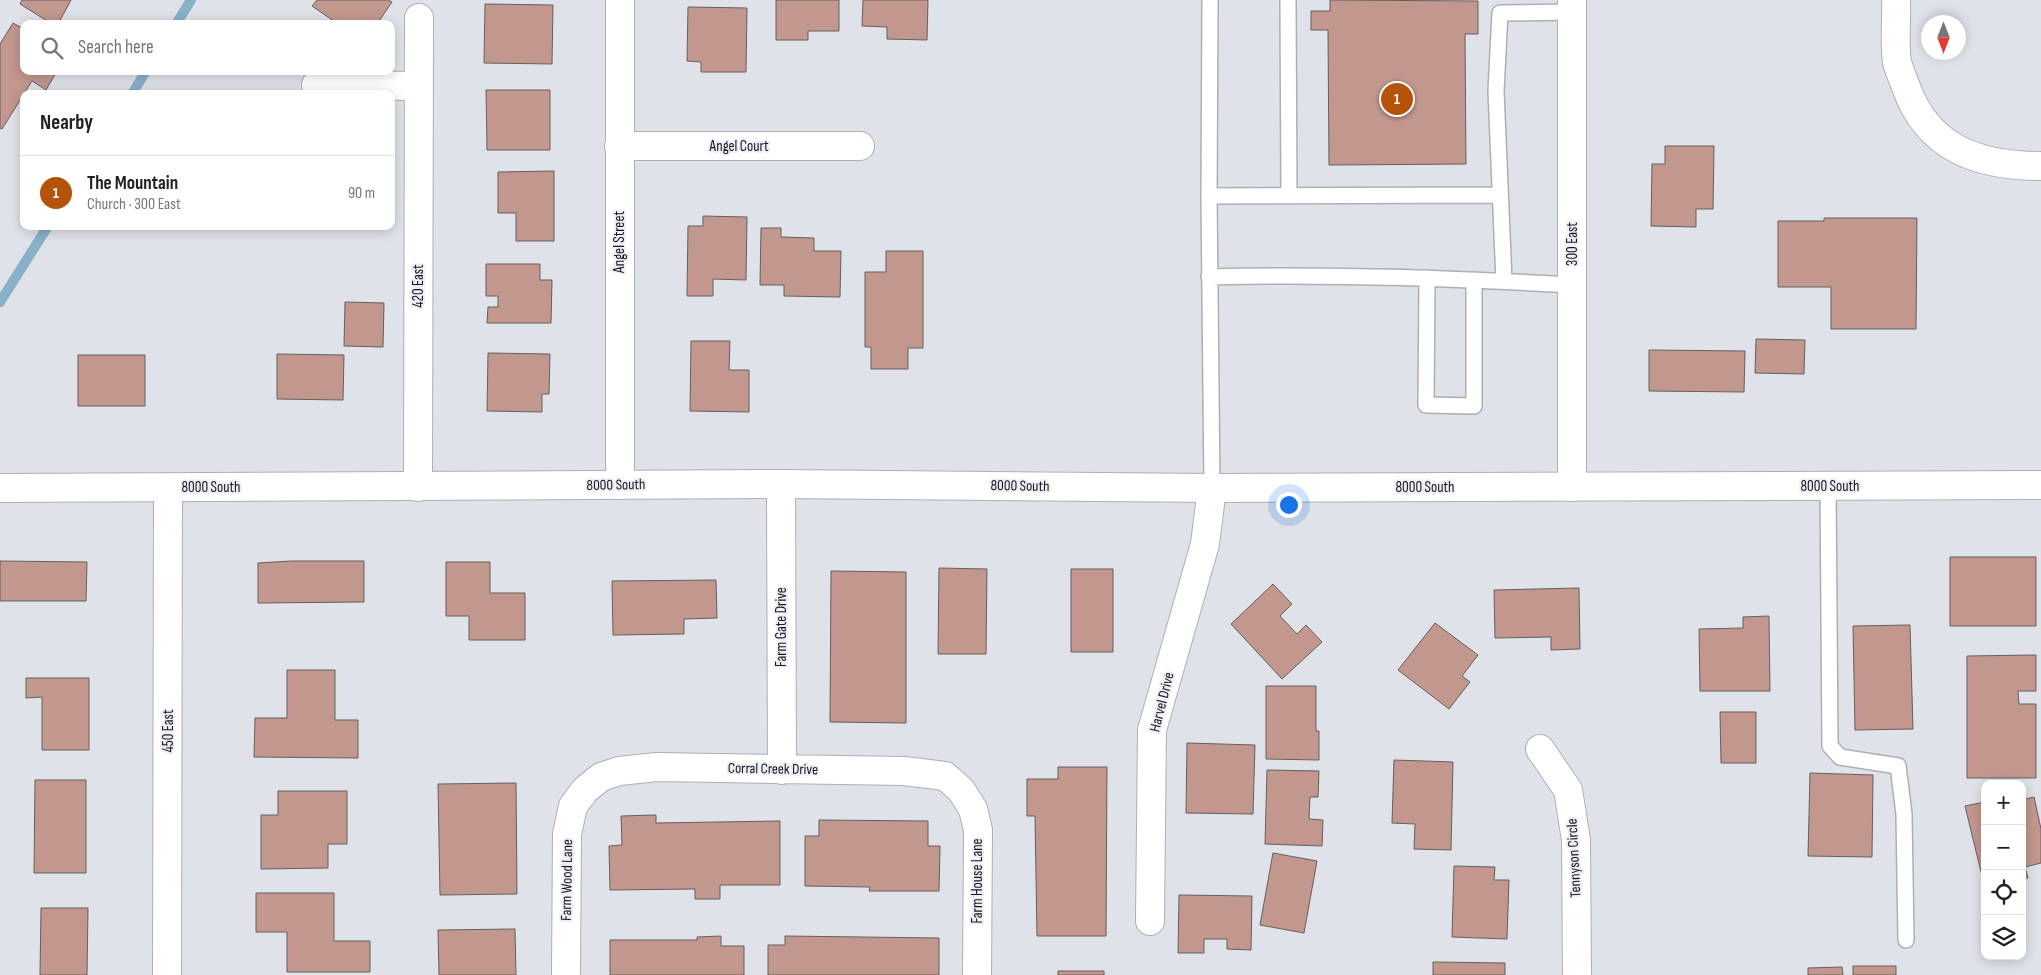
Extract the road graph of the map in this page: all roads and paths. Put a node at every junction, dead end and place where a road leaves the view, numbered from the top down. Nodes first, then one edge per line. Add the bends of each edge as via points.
1 (620, 0) edge
2 (1210, 0) edge
3 (1288, 0) edge
4 (1896, 0) edge
5 (1572, 6) edge
6 (419, 18) dead end
7 (316, 85) dead end
8 (419, 86) junction
9 (619, 146) junction
10 (860, 146) dead end
11 (2041, 166) edge
12 (1500, 195) junction
13 (1209, 196) junction
14 (1289, 196) junction
15 (1209, 277) junction
16 (1427, 278) junction
17 (1474, 280) junction
18 (1504, 281) junction
19 (1572, 285) junction
20 (781, 484) junction
21 (620, 485) junction
22 (2041, 485) edge
23 (1828, 486) junction
24 (418, 487) junction
25 (1572, 487) junction
26 (0, 488) edge
27 (168, 488) junction
28 (1212, 488) junction
29 (1540, 749) dead end
30 (782, 770) junction
31 (585, 790) joint
32 (961, 790) joint
33 (1150, 921) dead end
34 (1906, 940) dead end
35 (167, 975) edge
36 (566, 975) edge
37 (977, 975) edge
38 (1577, 975) edge

1 - 9 street, Angel Street
2 - 13 lane
3 - 14 lane
4 - 11 street via 1897,62 1913,107 1931,130 1967,154 1994,162
5 - 12 lane via 1500,13 1496,91
5 - 19 street, 300 East
6 - 8 street, 420 East
7 - 8 street
8 - 24 street, 420 East
9 - 10 street, Angel Court
9 - 21 street, Angel Street
12 - 14 lane
12 - 18 lane
13 - 14 lane
13 - 15 lane
15 - 16 lane
15 - 28 lane
16 - 17 lane
16 - 17 lane via 1426,405 1474,406
17 - 18 lane
18 - 19 lane
19 - 25 street, 300 East
20 - 21 street, 8000 South
20 - 28 street, 8000 South
20 - 30 street, Farm Gate Drive
21 - 24 street, 8000 South
22 - 23 street, 8000 South
23 - 25 street, 8000 South
23 - 34 lane via 1830,746 1840,756 1898,766 1904,814
24 - 27 street, 8000 South
25 - 28 street, 8000 South
26 - 27 street, 8000 South
27 - 35 street, 450 East
28 - 33 street, Harvel Drive via 1205,544 1152,730
29 - 38 street, Tennyson Circle via 1568,790 1576,840
30 - 31 street, Corral Creek Drive via 657,767 619,771 601,777
30 - 32 street, Corral Creek Drive via 904,771 946,776
31 - 36 street, Farm Wood Lane via 574,806 567,834
32 - 37 street, Farm House Lane via 973,809 978,830

